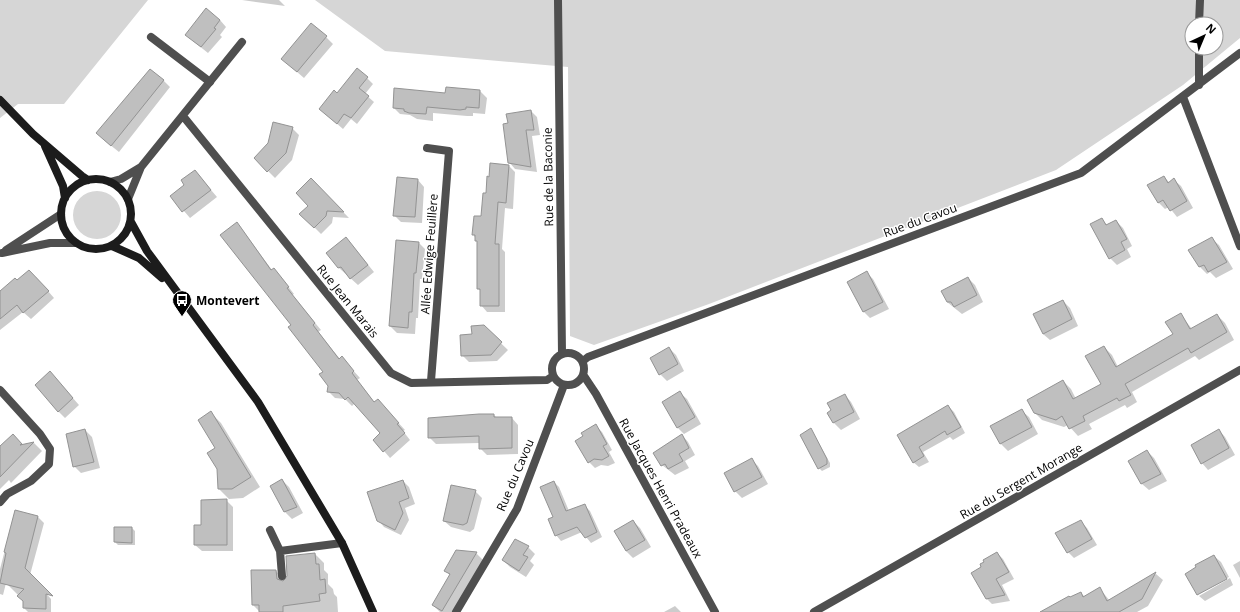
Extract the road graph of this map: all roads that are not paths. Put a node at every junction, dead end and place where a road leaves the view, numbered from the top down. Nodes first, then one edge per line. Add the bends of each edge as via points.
1 (558, 0) edge
2 (1200, 0) edge
3 (1199, 16) edge
4 (151, 38) dead end
5 (242, 42) dead end
6 (1240, 53) edge
7 (1199, 56) edge
8 (210, 82) junction
9 (1199, 85) junction
10 (1183, 97) junction
11 (0, 100) edge
12 (183, 116) junction
13 (44, 143) junction
14 (427, 148) dead end
15 (140, 167) junction
16 (88, 180) junction
17 (110, 182) junction
18 (65, 198) junction
19 (128, 199) junction
20 (61, 214) junction
21 (131, 222) junction
22 (76, 243) junction
23 (112, 246) junction
24 (1240, 246) edge
25 (1, 253) edge
26 (174, 289) junction
27 (562, 354) junction
28 (583, 361) junction
29 (1240, 370) edge
30 (553, 376) junction
31 (584, 376) junction
32 (431, 382) junction
33 (564, 385) junction
34 (0, 390) edge
35 (0, 502) edge
36 (270, 530) dead end
37 (342, 543) junction
38 (280, 551) junction
39 (282, 576) dead end
40 (373, 612) edge
41 (456, 612) edge
42 (715, 612) edge
43 (814, 612) edge

1 - 27 street, Rue de la Baconie
2 - 3 street
4 - 8 street
5 - 8 street
6 - 9 street, Rue du Cavou
7 - 9 street
8 - 12 street
9 - 10 street, Rue du Cavou
10 - 24 street
10 - 28 street, Rue du Cavou via 1081,173 588,356
11 - 13 main road
12 - 15 street
12 - 32 street, Rue Jean Marais via 391,373 411,383
13 - 16 main road
13 - 18 main road via 59,176
14 - 32 street, Allée Edwige Feuillère via 449,151
15 - 17 street via 121,179
15 - 19 street
16 - 17 main road
16 - 18 main road via 75,187
17 - 19 main road
18 - 20 main road
19 - 21 main road
20 - 22 main road via 68,235
20 - 25 street
21 - 23 main road via 120,240
21 - 26 main road via 147,251
22 - 23 main road via 94,249
22 - 25 street via 50,243
23 - 26 main road via 140,258
26 - 37 main road via 258,402
27 - 28 street via 571,353
27 - 30 street via 554,361
28 - 31 street
29 - 43 street, Rue du Sergent Morange
30 - 32 street, Rue Jean Marais via 547,380
30 - 33 street
31 - 33 street via 574,385
31 - 42 street, Rue Jacques Henri Pradeaux
33 - 41 street, Rue du Cavou via 517,509
34 - 35 street via 40,434 50,449 49,464 31,481 7,494
36 - 38 street
37 - 38 street
37 - 40 main road
38 - 39 street

